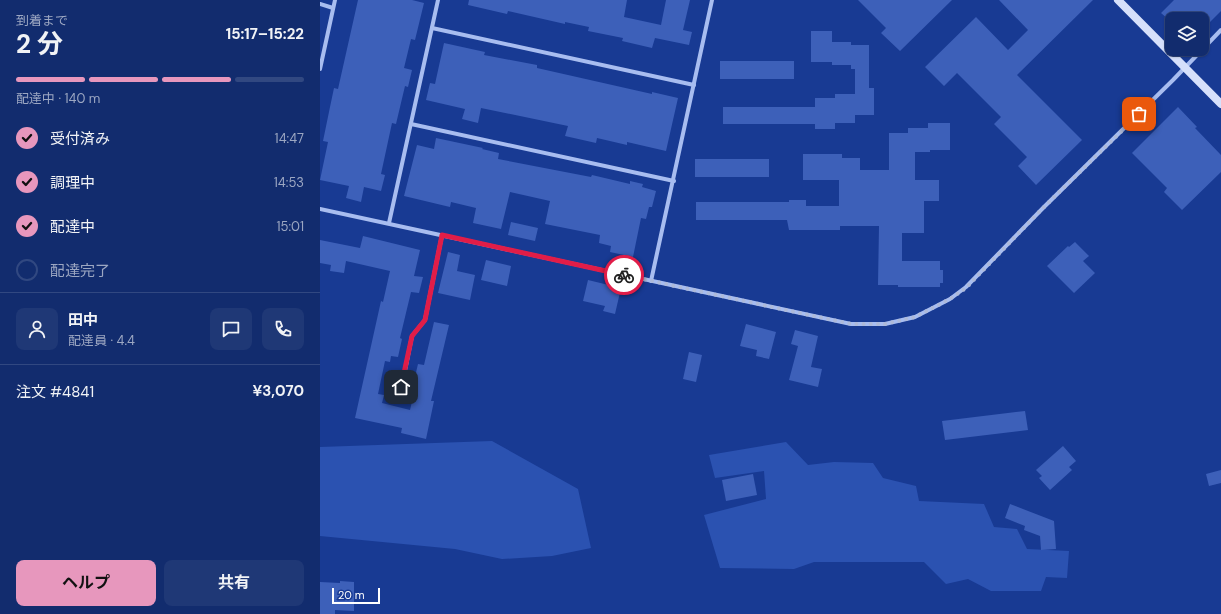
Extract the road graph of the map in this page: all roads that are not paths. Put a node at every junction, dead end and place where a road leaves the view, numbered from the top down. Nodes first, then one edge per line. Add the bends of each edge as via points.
1 (335, 0) edge
2 (438, 0) edge
3 (712, 0) edge
4 (1118, 0) edge
5 (320, 4) edge
6 (334, 8) junction
7 (432, 28) junction
8 (1221, 30) edge
9 (1185, 68) junction
10 (320, 70) edge
11 (694, 84) junction
12 (1221, 104) edge
13 (412, 124) junction
14 (674, 181) junction
15 (320, 209) edge
16 (389, 223) junction
17 (442, 235) junction
18 (651, 280) junction
19 (399, 400) dead end

1 - 6 street
2 - 7 street
3 - 11 street
4 - 9 street
5 - 6 street
6 - 10 street
7 - 11 street
7 - 13 street
8 - 9 street
9 - 12 street
9 - 18 street via 966,288 915,317 885,324 851,324
11 - 14 street
13 - 14 street
13 - 16 street
14 - 18 street
15 - 16 street
16 - 17 street
17 - 18 street
17 - 19 street via 425,320 412,336

